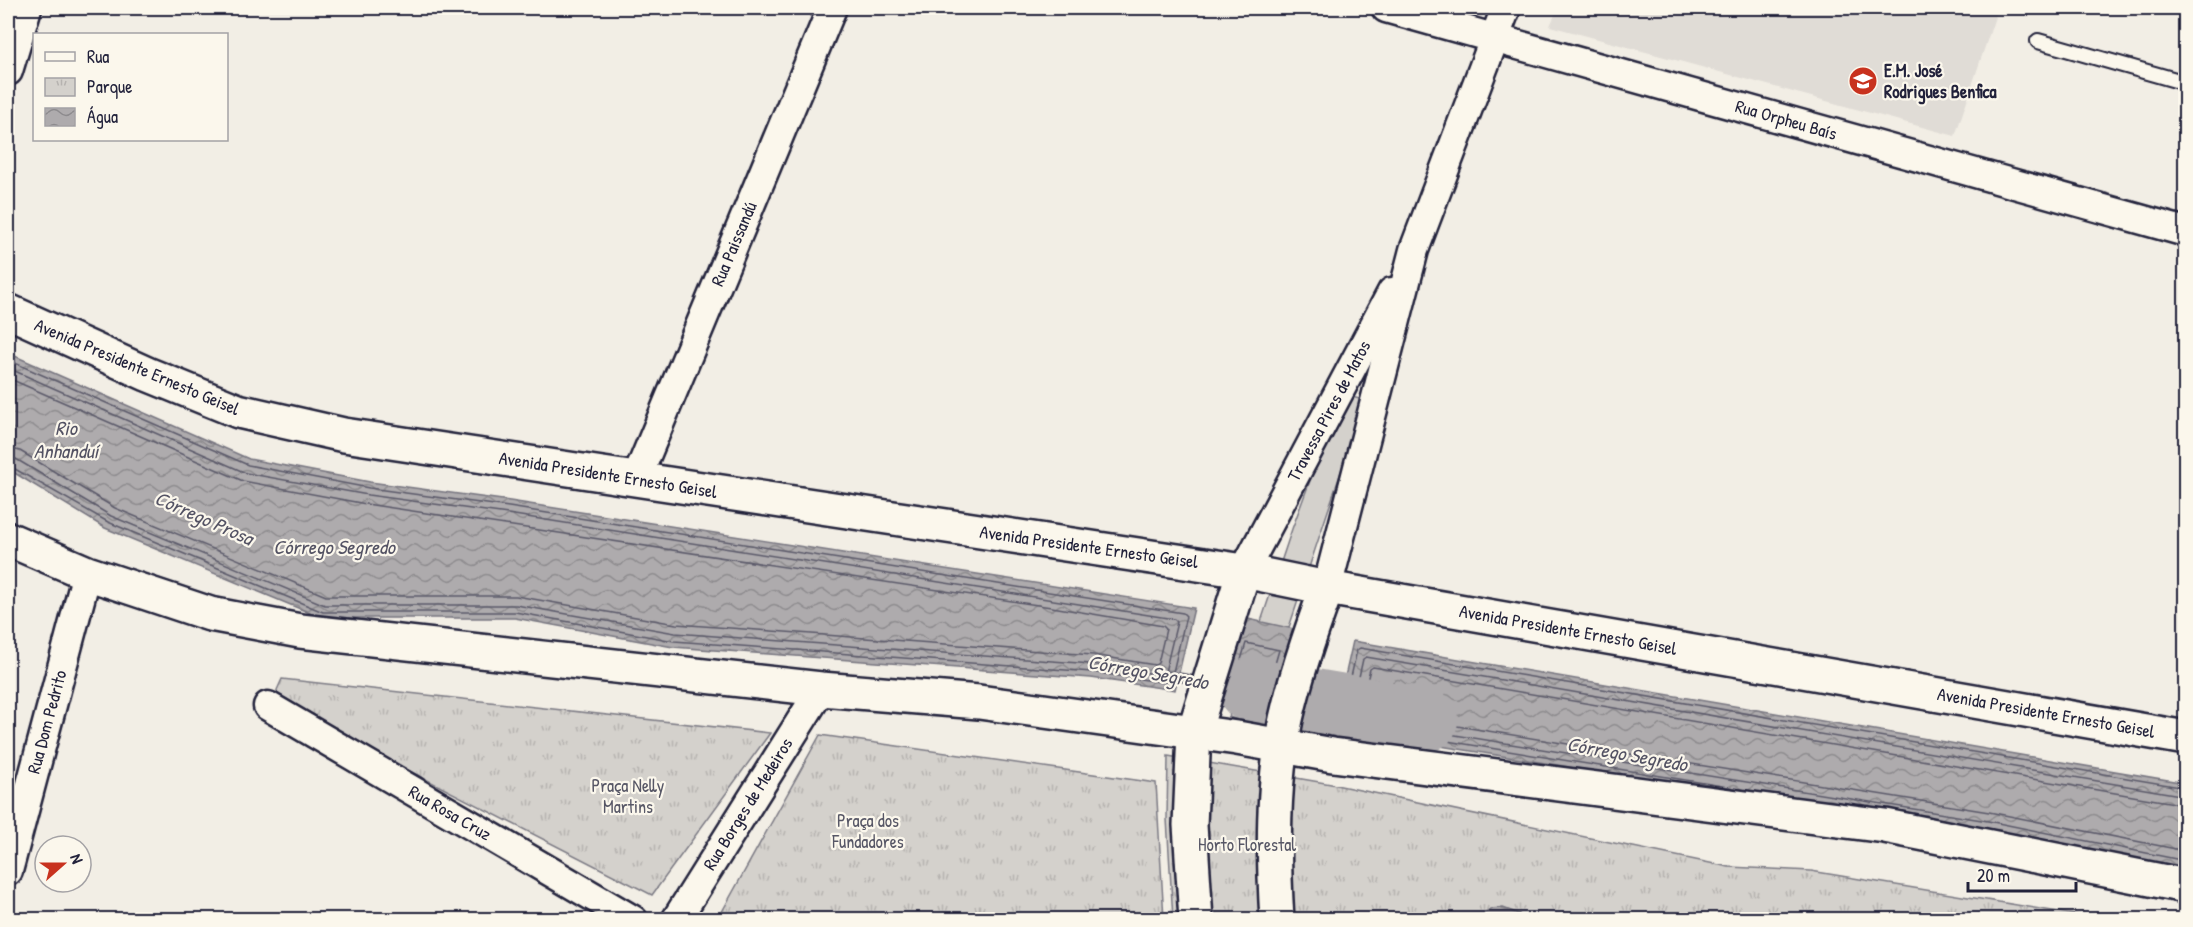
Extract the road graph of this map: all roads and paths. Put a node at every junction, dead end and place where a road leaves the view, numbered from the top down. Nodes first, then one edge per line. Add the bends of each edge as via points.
1 (27, 8) edge
2 (832, 8) edge
3 (1386, 8) edge
4 (1506, 8) edge
5 (1495, 38) junction
6 (2038, 42) dead end
7 (8, 71) edge
8 (2186, 83) edge
9 (2186, 232) edge
10 (1414, 250) junction
11 (8, 311) edge
12 (636, 480) junction
13 (8, 539) edge
14 (1244, 571) junction
15 (87, 573) junction
16 (1327, 588) junction
17 (821, 689) junction
18 (268, 706) dead end
19 (1199, 717) junction
20 (1284, 733) junction
21 (2186, 738) edge
22 (8, 871) edge
23 (2186, 886) edge
24 (633, 920) edge
25 (676, 920) edge
26 (1196, 920) edge
27 (1277, 920) edge

1 - 7 street
2 - 12 street, Rua Paissandú
3 - 5 street, Rua Orpheu Baís
4 - 5 street, Travessa Pires de Matos
5 - 9 street, Rua Orpheu Baís
5 - 10 street, Travessa Pires de Matos
6 - 8 lane
10 - 14 street, Travessa Pires de Matos
10 - 16 street, Travessa Pires de Matos
11 - 12 main road, Avenida Presidente Ernesto Geisel via 238,411 344,435
12 - 14 main road, Avenida Presidente Ernesto Geisel
13 - 15 main road
14 - 16 main road, Avenida Presidente Ernesto Geisel
14 - 19 main road
15 - 17 main road via 210,614 300,631
15 - 22 street, Rua Dom Pedrito
16 - 20 main road via 1310,632
16 - 21 main road, Avenida Presidente Ernesto Geisel
17 - 19 main road
17 - 25 street, Rua Borges de Medeiros
18 - 24 street, Rua Rosa Cruz
19 - 20 main road
19 - 26 main road via 1190,825
20 - 23 main road via 1885,826
20 - 27 main road via 1273,849

